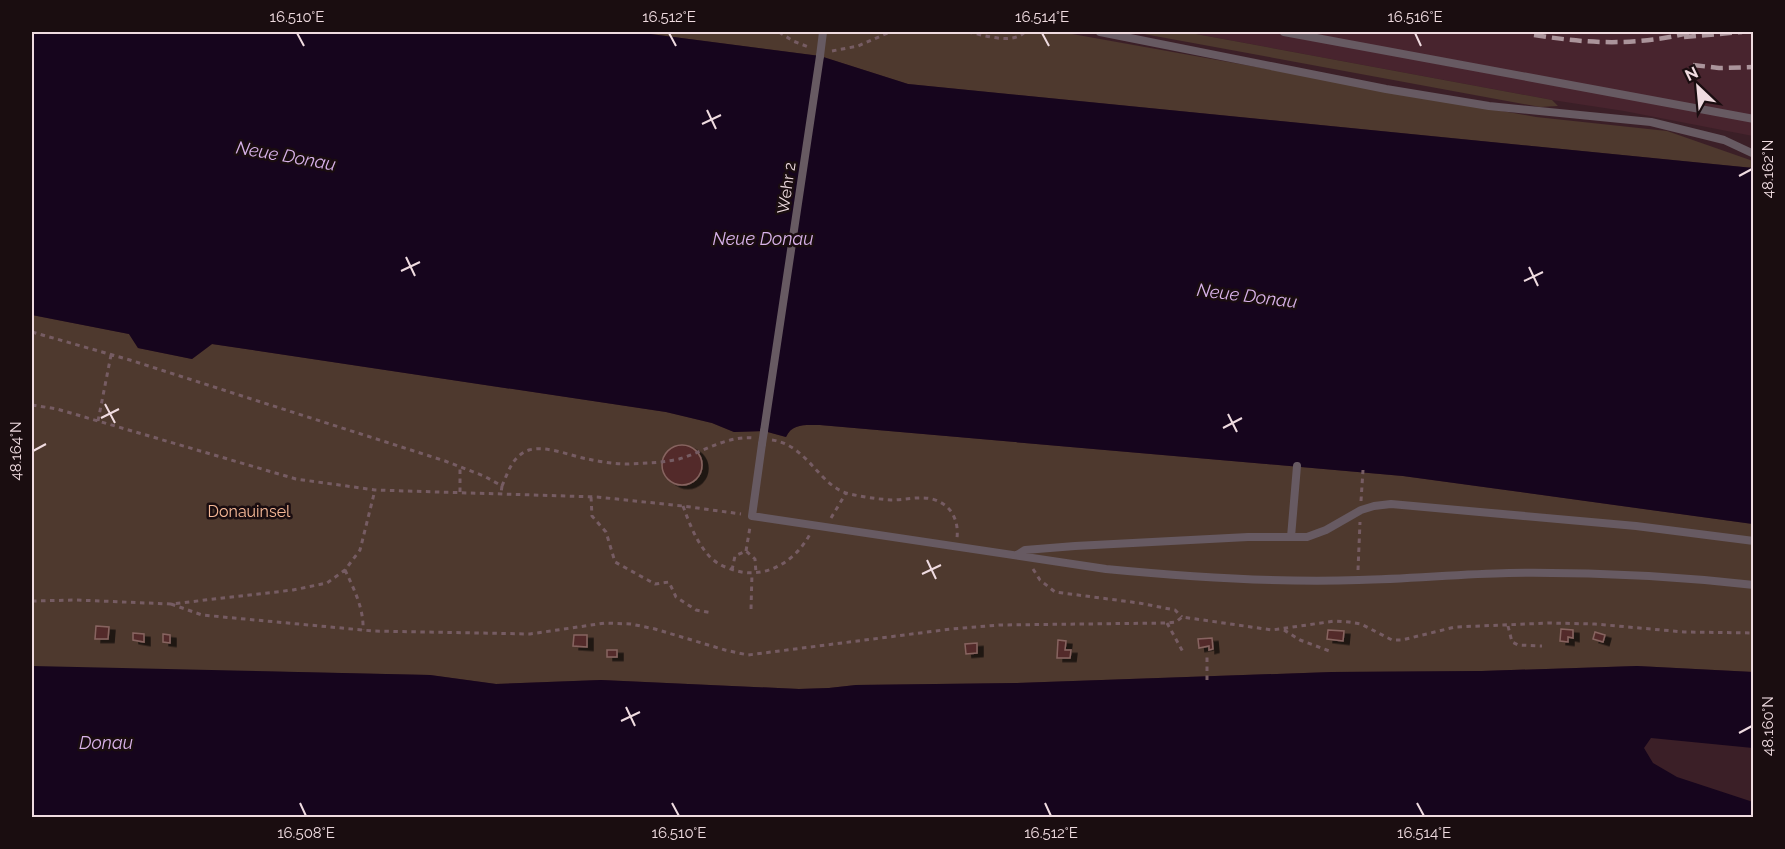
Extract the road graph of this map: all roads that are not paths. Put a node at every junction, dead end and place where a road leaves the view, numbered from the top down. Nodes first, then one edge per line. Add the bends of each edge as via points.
1 (823, 32) edge
2 (1100, 32) edge
3 (1284, 32) edge
4 (1754, 118) edge
5 (1754, 154) edge
6 (1297, 466) dead end
7 (1291, 537) junction
8 (1754, 541) edge
9 (1017, 555) junction
10 (1754, 585) edge

1 - 9 lane, Wehr 2, bridge via 752,516
2 - 5 lane via 1489,106 1651,122 1724,140
3 - 4 lane
6 - 7 lane
7 - 8 lane via 1307,537 1361,510 1391,504
7 - 9 lane via 1076,546 1025,550
9 - 10 lane via 1106,569 1208,577 1358,580 1510,573 1605,574

